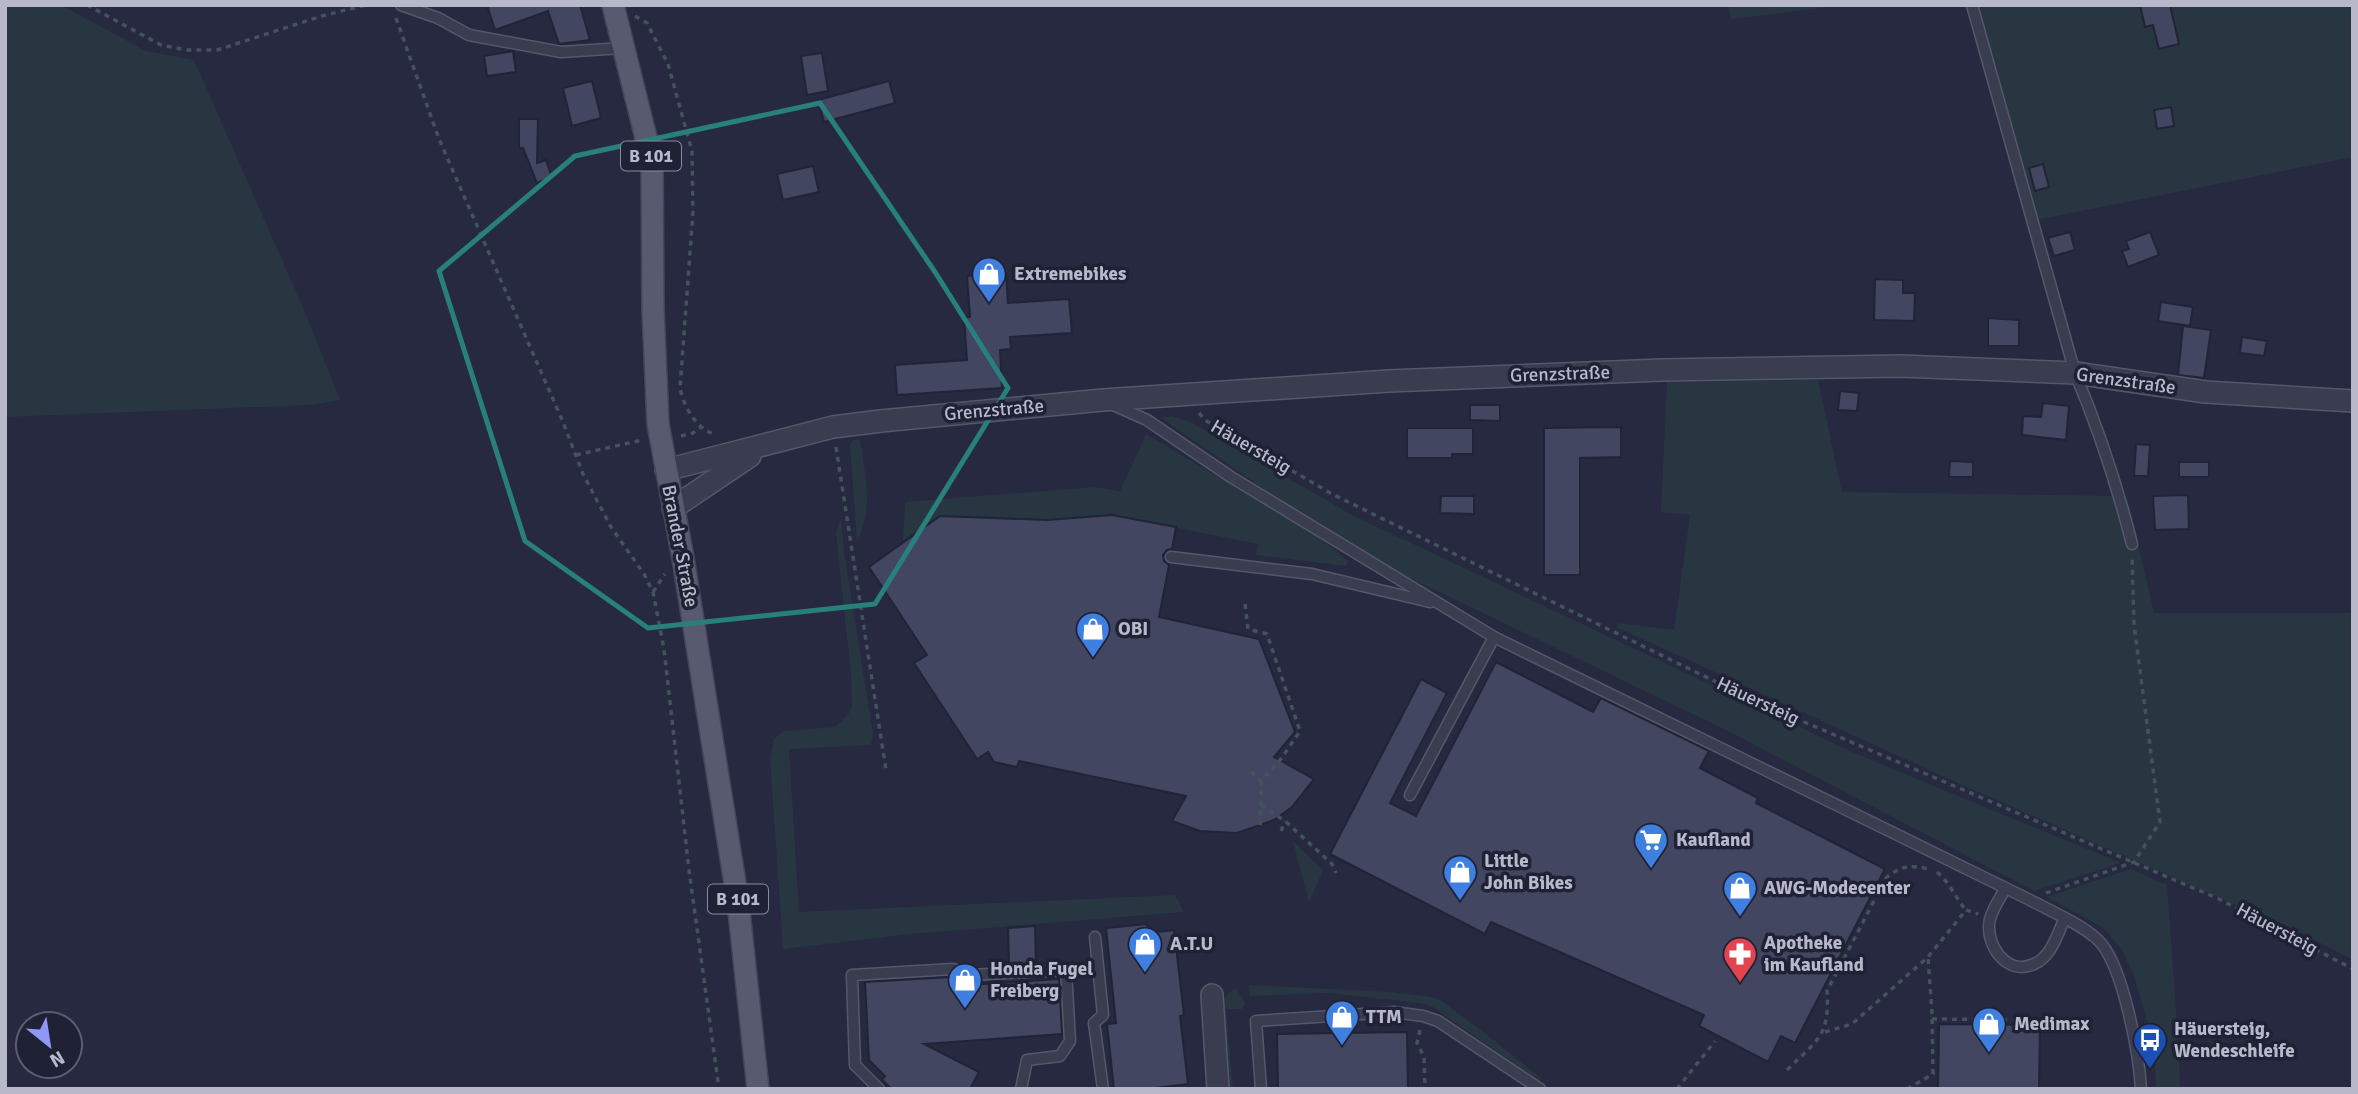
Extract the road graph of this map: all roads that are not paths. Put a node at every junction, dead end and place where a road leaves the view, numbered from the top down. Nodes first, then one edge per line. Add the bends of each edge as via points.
1 (401, 5) edge
2 (1972, 5) edge
3 (614, 10) edge
4 (623, 48) junction
5 (2075, 373) junction
6 (1102, 400) junction
7 (2353, 401) edge
8 (770, 444) junction
9 (666, 470) junction
10 (673, 508) junction
11 (2132, 544) road end
12 (1171, 556) dead end
13 (1439, 604) junction
14 (1494, 637) junction
15 (1410, 795) dead end
16 (2005, 889) junction
17 (2064, 920) junction
18 (1095, 937) dead end
19 (1212, 995) dead end
20 (758, 1089) edge
21 (879, 1089) edge
22 (1021, 1089) edge
23 (1103, 1089) edge
24 (1218, 1089) edge
25 (1261, 1089) edge
26 (1541, 1089) edge
27 (2141, 1089) edge

1 - 4 lane via 469,35 561,52
2 - 5 lane
3 - 4 main road, Brander Straße / B 101
4 - 9 main road, Brander Straße / B 101 via 652,162 658,424
5 - 6 street, Grenzstraße via 1901,366 1662,370 1390,381
5 - 7 street, Grenzstraße via 2206,392
5 - 11 lane via 2117,484
6 - 8 street, Grenzstraße via 833,427
6 - 13 lane, Häuersteig via 1147,420
8 - 9 street, Grenzstraße
8 - 10 street, Grenzstraße
9 - 10 main road, Brander Straße / B 101
10 - 20 main road, Brander Straße / B 101 via 738,902
12 - 13 lane via 1312,574
13 - 14 lane, Häuersteig
14 - 15 lane
14 - 16 lane, Häuersteig
16 - 17 lane, Häuersteig
16 - 17 lane via 1990,918 1989,932 1998,956 2013,966 2033,965 2044,957
17 - 27 lane, Häuersteig via 2097,938 2112,960 2133,1028
18 - 23 lane via 1103,1016 1094,1023
19 - 24 street
21 - 22 lane via 856,1065 852,975 953,969 971,975 1066,970 1070,1041 1060,1056 1027,1060
25 - 26 lane via 1256,1021 1394,1012 1438,1021

